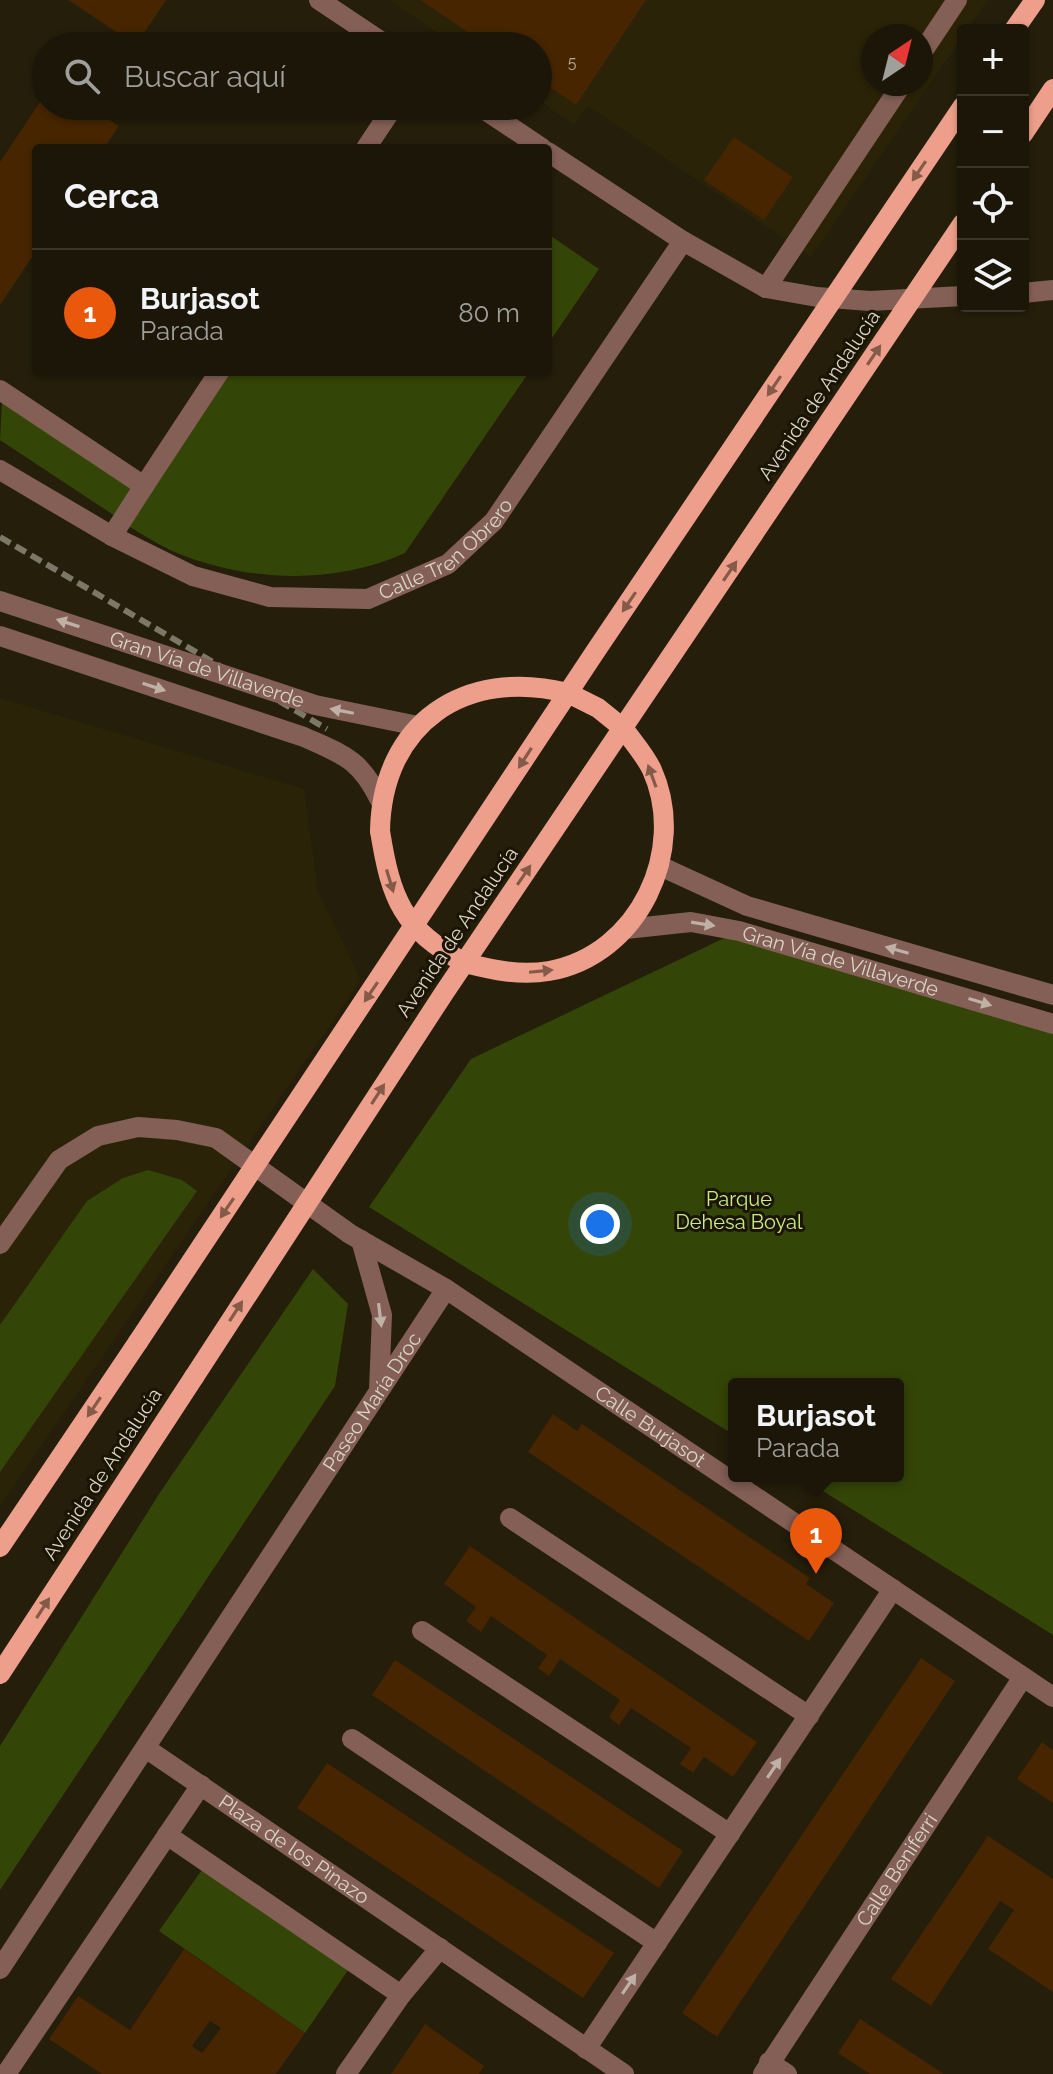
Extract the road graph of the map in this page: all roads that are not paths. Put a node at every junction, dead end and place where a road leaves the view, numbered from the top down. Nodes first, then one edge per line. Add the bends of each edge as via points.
1 (319, 0) edge
2 (957, 0) edge
3 (1035, 0) edge
4 (1018, 24) edge
5 (367, 32) edge
6 (933, 36) edge
7 (1053, 89) edge
8 (894, 96) edge
9 (957, 115) edge
10 (385, 120) edge
11 (500, 120) edge
12 (1029, 125) edge
13 (369, 144) edge
14 (536, 144) edge
15 (552, 155) edge
16 (957, 232) edge
17 (683, 241) junction
18 (766, 288) junction
19 (1053, 290) edge
20 (1029, 292) edge
21 (957, 296) edge
22 (216, 376) edge
23 (0, 390) edge
24 (0, 470) edge
25 (0, 480) edge
26 (23, 482) junction
27 (144, 486) junction
28 (112, 536) junction
29 (0, 601) edge
30 (0, 636) edge
31 (568, 693) junction
32 (418, 726) junction
33 (624, 729) junction
34 (380, 800) junction
35 (660, 866) junction
36 (413, 927) junction
37 (626, 929) junction
38 (465, 963) junction
39 (1053, 995) edge
40 (1053, 1024) edge
41 (361, 1240) junction
42 (0, 1244) edge
43 (446, 1289) junction
44 (378, 1393) junction
45 (728, 1478) edge
46 (734, 1482) edge
47 (510, 1518) dead end
48 (16, 1523) junction
49 (0, 1539) edge
50 (0, 1547) edge
51 (893, 1589) junction
52 (422, 1631) dead end
53 (0, 1674) edge
54 (1023, 1677) junction
55 (1053, 1697) edge
56 (809, 1716) junction
57 (352, 1739) dead end
58 (147, 1749) junction
59 (201, 1785) junction
60 (730, 1834) junction
61 (167, 1835) junction
62 (657, 1943) junction
63 (440, 1948) junction
64 (0, 1969) edge
65 (401, 1995) junction
66 (586, 2049) junction
67 (766, 2068) edge
68 (6, 2074) edge
69 (346, 2074) edge
70 (624, 2074) edge
71 (787, 2074) edge

1 - 5 street
2 - 6 street
3 - 4 main road
7 - 12 main road
8 - 18 street
9 -> 31 main road, Avenida de Andalucía, bridge
10 - 13 street
11 - 14 street
15 - 17 street
33 -> 16 main road, Avenida de Andalucía, bridge
17 - 18 street
17 - 28 street, Calle Tren Obrero via 494,521 448,564 368,599 270,597 193,576
18 - 21 street via 870,301
19 - 20 street
22 - 27 street
23 - 27 street
24 - 26 street, Calle Tren Obrero
25 - 26 street
26 - 28 street, Calle Tren Obrero
27 - 28 street
32 -> 29 street, Gran Vía de Villaverde, bridge via 315,705
30 -> 34 street, Gran Vía de Villaverde via 304,737 343,754 367,773
31 - 32 main road, bridge via 498,686 455,700
31 - 33 main road
31 -> 36 main road, Avenida de Andalucía, bridge
32 - 34 main road, bridge via 394,757
35 -> 33 main road, bridge via 664,817 658,793 651,769
38 -> 33 main road, Avenida de Andalucía, bridge
34 -> 36 main road, bridge via 387,872 398,907
35 - 37 main road, bridge via 647,899
39 -> 35 street, Gran Vía de Villaverde, bridge via 747,906
36 - 38 main road
36 -> 48 main road, Avenida de Andalucía, bridge
38 -> 37 main road, bridge via 507,973 551,971 592,955
37 -> 40 street, Gran Vía de Villaverde, bridge via 691,922 739,931
53 -> 38 main road, Avenida de Andalucía, bridge
41 - 42 street via 216,1138 138,1127 98,1136 59,1160
41 - 43 street
41 -> 44 street via 382,1315
43 - 44 street, Paseo María Droc
43 - 45 street, Calle Burjasot
44 - 58 street, Paseo María Droc
46 - 51 street, Calle Burjasot
47 - 56 street
48 - 49 street
48 - 50 main road, Avenida de Andalucía
51 - 54 street, Calle Burjasot
51 - 56 street
52 - 60 street
54 - 55 street, Calle Burjasot
54 - 67 street, Calle Beniferri
60 -> 56 street
57 - 62 street
58 - 59 street, Plaza de los Pinazo
58 - 64 street, Paseo María Droc
59 - 61 street
59 - 63 street, Plaza de los Pinazo
60 - 62 street
61 - 65 street
61 - 68 street
66 -> 62 street
63 - 65 street
63 - 66 street, Plaza de los Pinazo
65 - 69 street
66 - 70 street, Plaza de los Pinazo
67 - 71 street, Calle Beniferri

